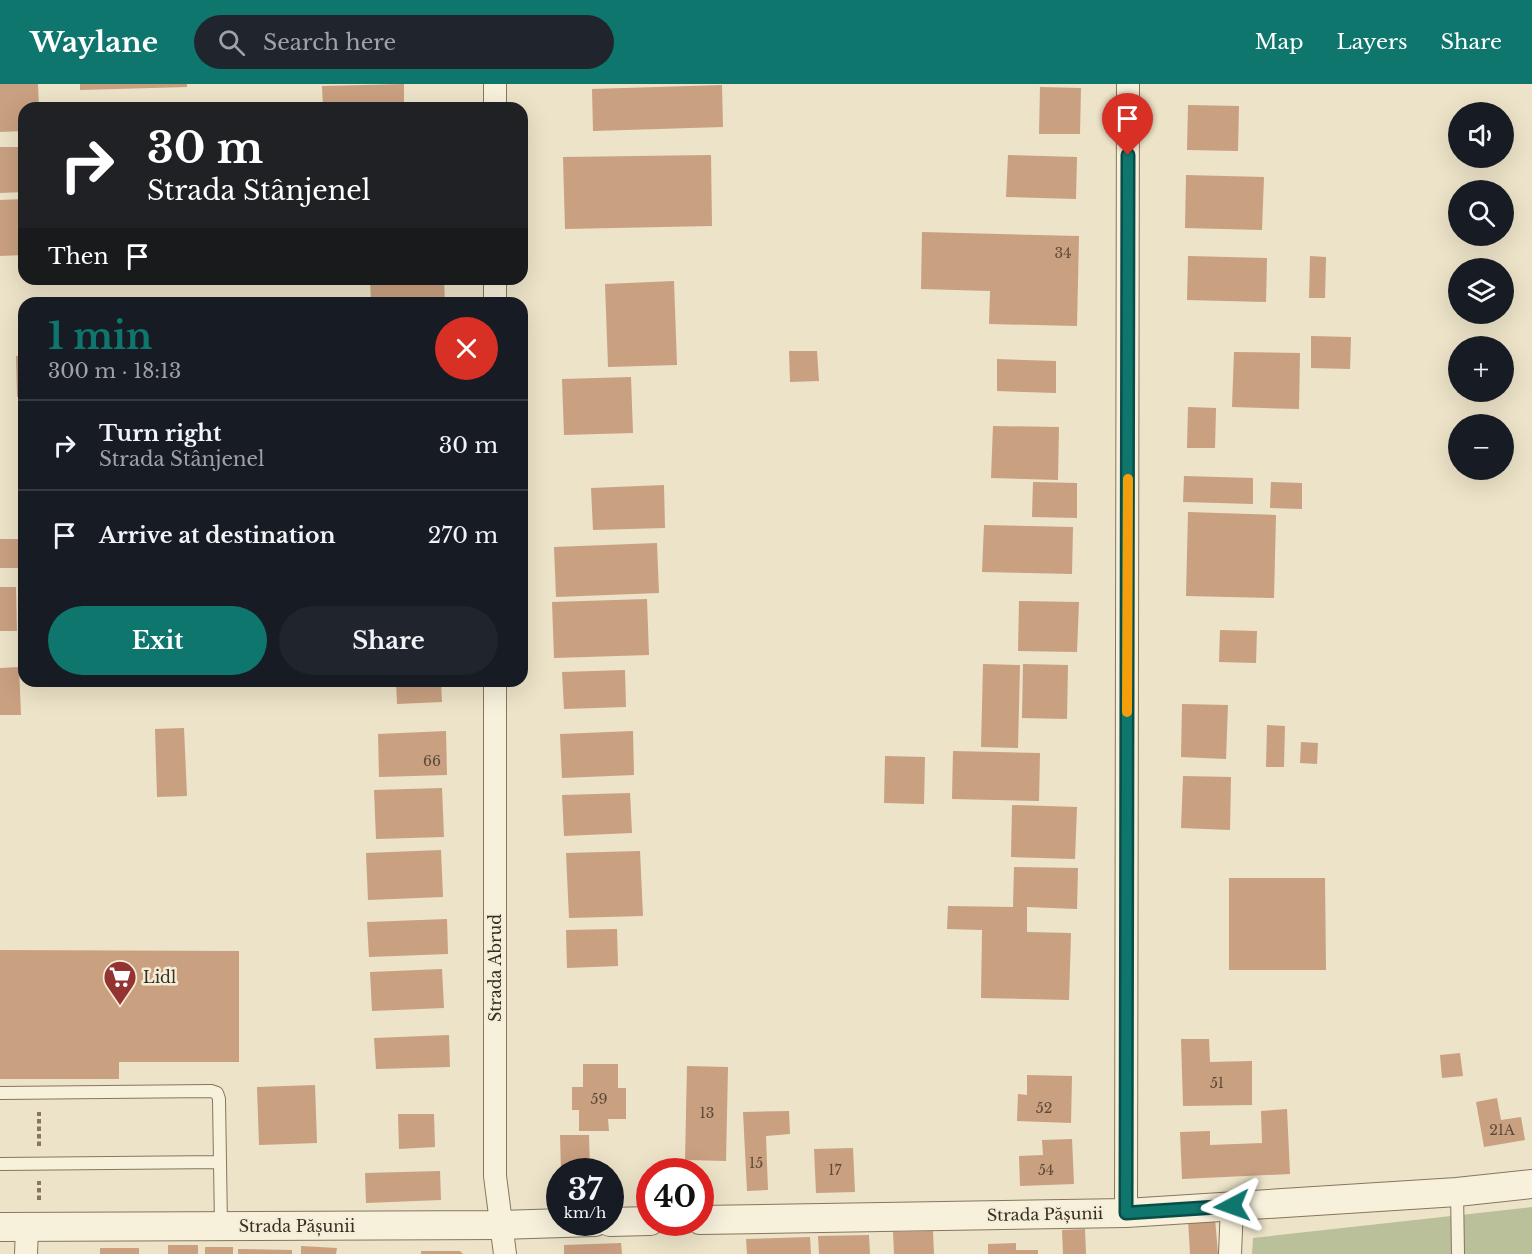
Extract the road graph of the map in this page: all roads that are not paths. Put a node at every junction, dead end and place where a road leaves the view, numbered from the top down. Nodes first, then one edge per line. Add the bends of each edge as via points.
1 (495, 84) edge
2 (1128, 84) edge
3 (495, 102) edge
4 (495, 687) edge
5 (0, 1093) edge
6 (220, 1162) junction
7 (0, 1164) edge
8 (1532, 1184) edge
9 (1457, 1192) junction
10 (1232, 1206) junction
11 (1126, 1213) junction
12 (714, 1220) edge
13 (546, 1224) edge
14 (502, 1225) junction
15 (221, 1226) junction
16 (18, 1236) edge
17 (505, 1254) edge
18 (1230, 1254) edge
19 (1458, 1254) edge

1 - 3 street
2 - 11 street
4 - 14 street, Strada Abrud via 495,1176
5 - 6 lane via 211,1091 219,1099
6 - 7 lane
6 - 15 lane
8 - 9 street, Strada Pășunii
9 - 10 street, Strada Pășunii
9 - 19 lane
10 - 11 street, Strada Pășunii
10 - 18 street
11 - 12 street, Strada Pășunii
13 - 14 street, Strada Pășunii
14 - 15 street, Strada Pășunii
14 - 17 street, Strada Abrud
15 - 16 street, Strada Pășunii

